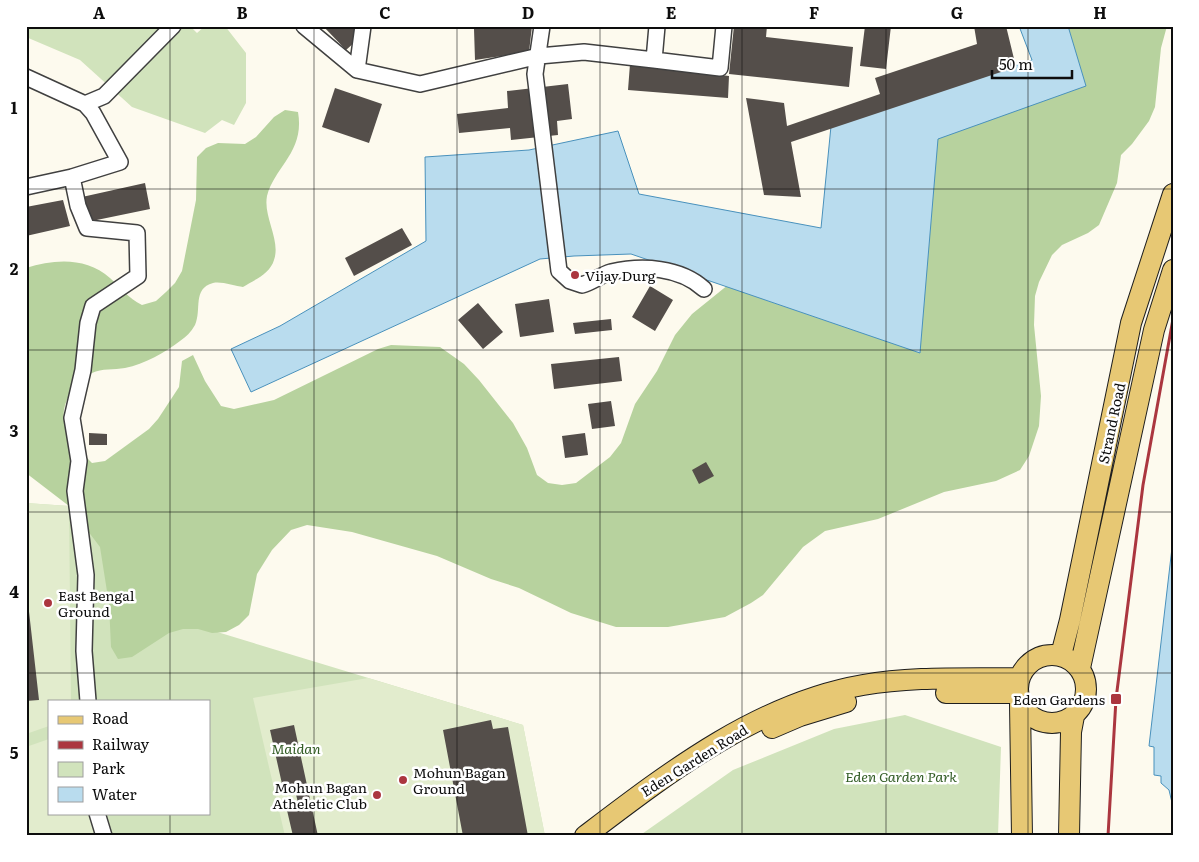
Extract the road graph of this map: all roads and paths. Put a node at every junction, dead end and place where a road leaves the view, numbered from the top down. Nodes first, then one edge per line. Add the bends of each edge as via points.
1 (173, 26) edge
2 (304, 26) edge
3 (362, 26) edge
4 (542, 26) edge
5 (657, 26) edge
6 (724, 26) edge
7 (539, 56) junction
8 (654, 60) junction
9 (357, 70) junction
10 (26, 77) edge
11 (85, 104) junction
12 (72, 177) junction
13 (26, 187) edge
14 (1173, 194) edge
15 (1173, 270) edge
16 (704, 289) dead end
17 (1131, 323) junction
18 (1154, 330) junction
19 (1061, 655) junction
20 (1080, 668) junction
21 (1019, 692) junction
22 (88, 700) edge
23 (1074, 716) junction
24 (97, 814) edge
25 (104, 836) edge
26 (585, 836) edge
27 (605, 836) edge
28 (1022, 836) edge
29 (1069, 836) edge

1 - 11 lane via 104,96
2 - 9 lane
3 - 9 lane
4 - 7 lane
5 - 8 lane
6 - 8 lane via 720,68
7 - 8 lane via 584,52
7 - 9 lane via 420,84
7 - 16 lane via 535,74 558,271 570,281 582,284 609,273 645,267 692,279
10 - 11 lane
11 - 12 lane via 120,162
12 - 13 lane
12 - 22 lane via 87,228 136,233 139,256 138,276 92,306 72,418 78,461 75,490 86,575 84,651
14 - 17 main road, Strand Road
15 - 18 main road, Strand Road
17 - 18 main road
17 - 19 main road, Strand Road
18 - 20 main road, Strand Road
19 - 20 main road
19 - 21 main road via 1040,656 1031,661
20 - 23 main road via 1087,685 1084,702
21 - 23 main road via 1026,712 1044,723 1054,724
21 - 26 main road, Eden Garden Road via 905,680 863,685 796,702 727,737 638,796
21 - 27 main road, Eden Garden Road via 904,692 860,698 800,716 732,748
21 - 28 main road
23 - 29 main road
24 - 25 lane

